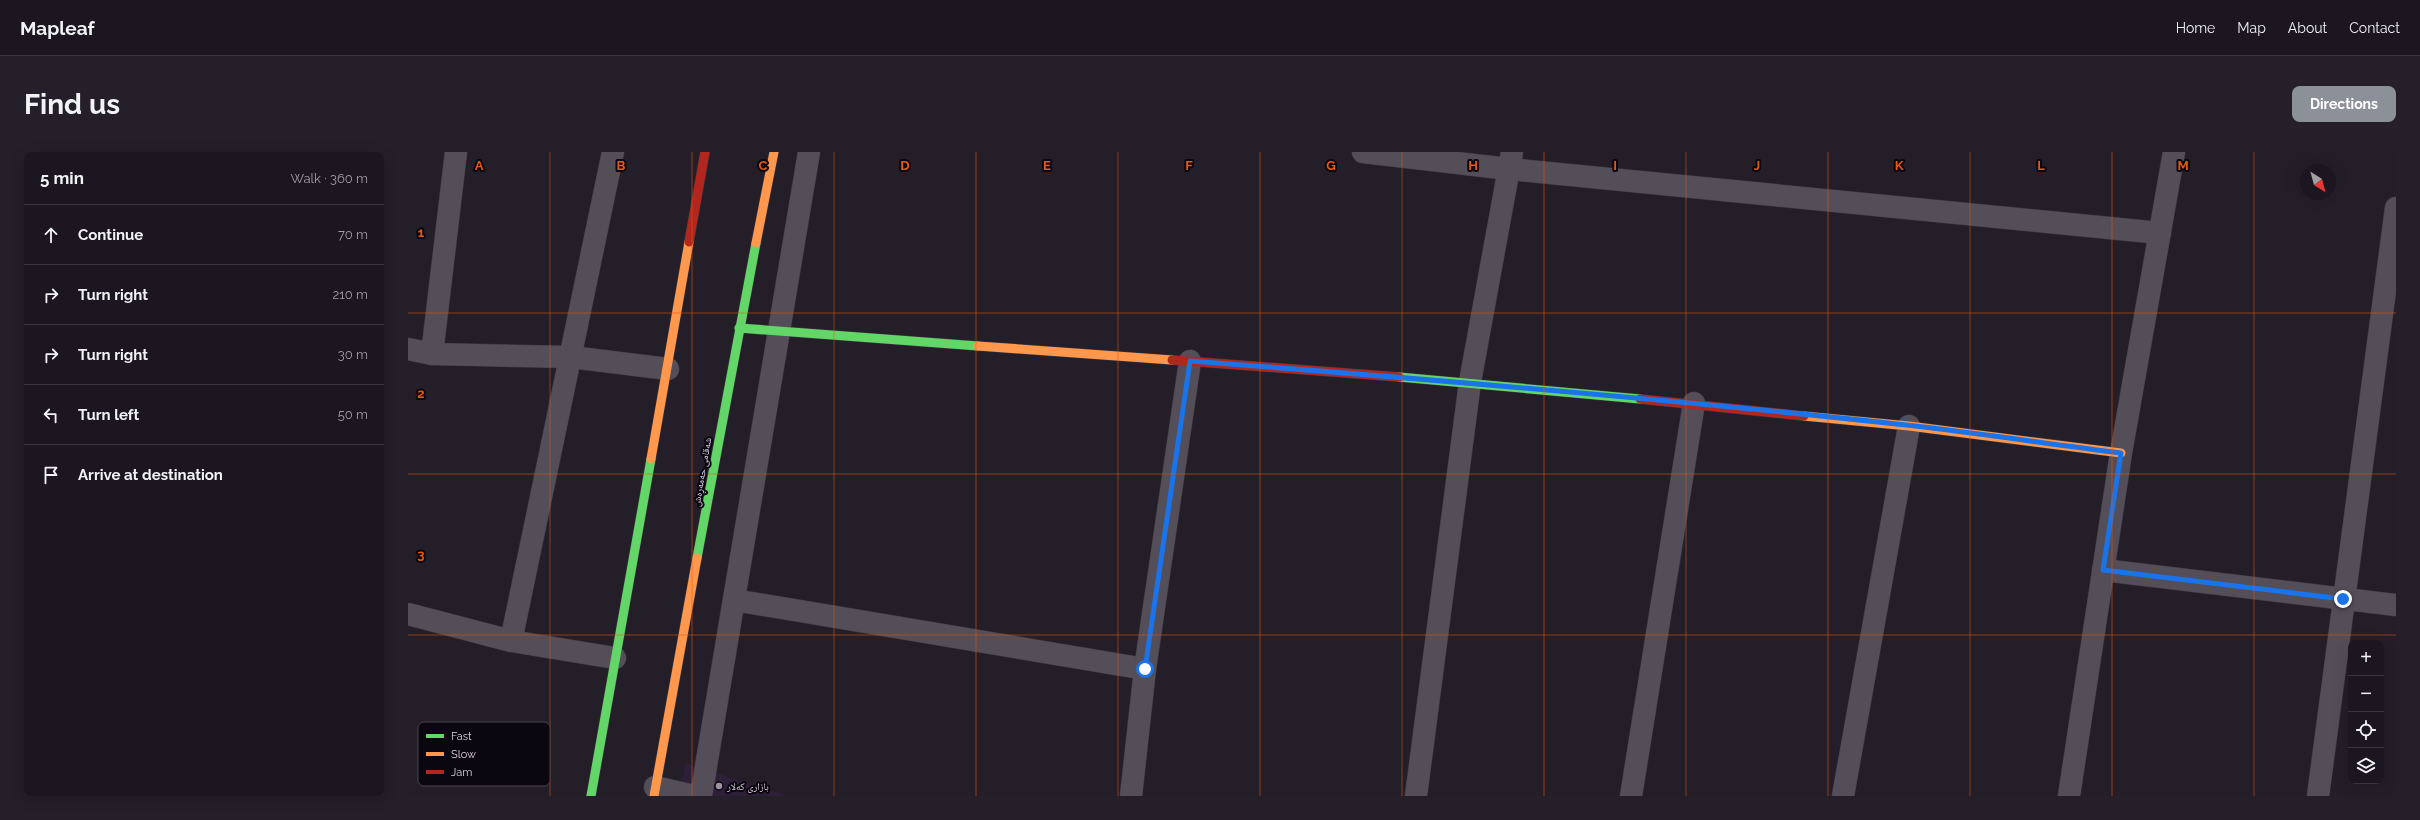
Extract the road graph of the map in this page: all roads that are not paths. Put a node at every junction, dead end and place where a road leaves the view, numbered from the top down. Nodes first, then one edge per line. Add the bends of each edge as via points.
1 (456, 152) edge
2 (613, 152) edge
3 (705, 152) edge
4 (774, 152) edge
5 (809, 152) edge
6 (1363, 152) edge
7 (2174, 152) edge
8 (1511, 160) edge
9 (2396, 208) edge
10 (2160, 233) junction
11 (739, 328) junction
12 (779, 330) junction
13 (408, 349) edge
14 (432, 354) junction
15 (571, 357) junction
16 (1190, 361) junction
17 (668, 369) junction
18 (1470, 382) junction
19 (1694, 403) junction
20 (1909, 426) junction
21 (2121, 453) junction
22 (2103, 570) junction
23 (2343, 599) junction
24 (734, 600) junction
25 (2396, 605) edge
26 (408, 614) edge
27 (511, 641) junction
28 (615, 658) junction
29 (1145, 669) junction
30 (655, 792) edge
31 (591, 796) edge
32 (694, 796) edge
33 (701, 796) edge
34 (1130, 796) edge
35 (1416, 796) edge
36 (1631, 796) edge
37 (1843, 796) edge
38 (2069, 796) edge
39 (2318, 796) edge

1 - 14 street
2 - 15 street
3 - 17 main road
4 - 11 main road, شەقامی حەمەڕەش
5 - 12 street
6 - 8 street
7 - 10 street
8 - 10 street
8 - 18 street
9 - 23 street
10 - 21 street
11 - 12 main road
11 - 30 main road, شەقامی حەمەڕەش
12 - 16 main road
12 - 24 street
13 - 14 street
14 - 15 street
15 - 17 street
15 - 27 street
16 - 18 main road
16 - 29 street
17 - 28 main road
18 - 19 main road
18 - 35 street
19 - 20 main road
19 - 36 street
20 - 21 main road
20 - 37 street
21 - 22 street
22 - 23 street
22 - 38 street
23 - 25 street
23 - 39 street
24 - 29 street
24 - 33 street
26 - 27 street
27 - 28 street
28 - 31 main road
29 - 34 street
30 - 32 street

